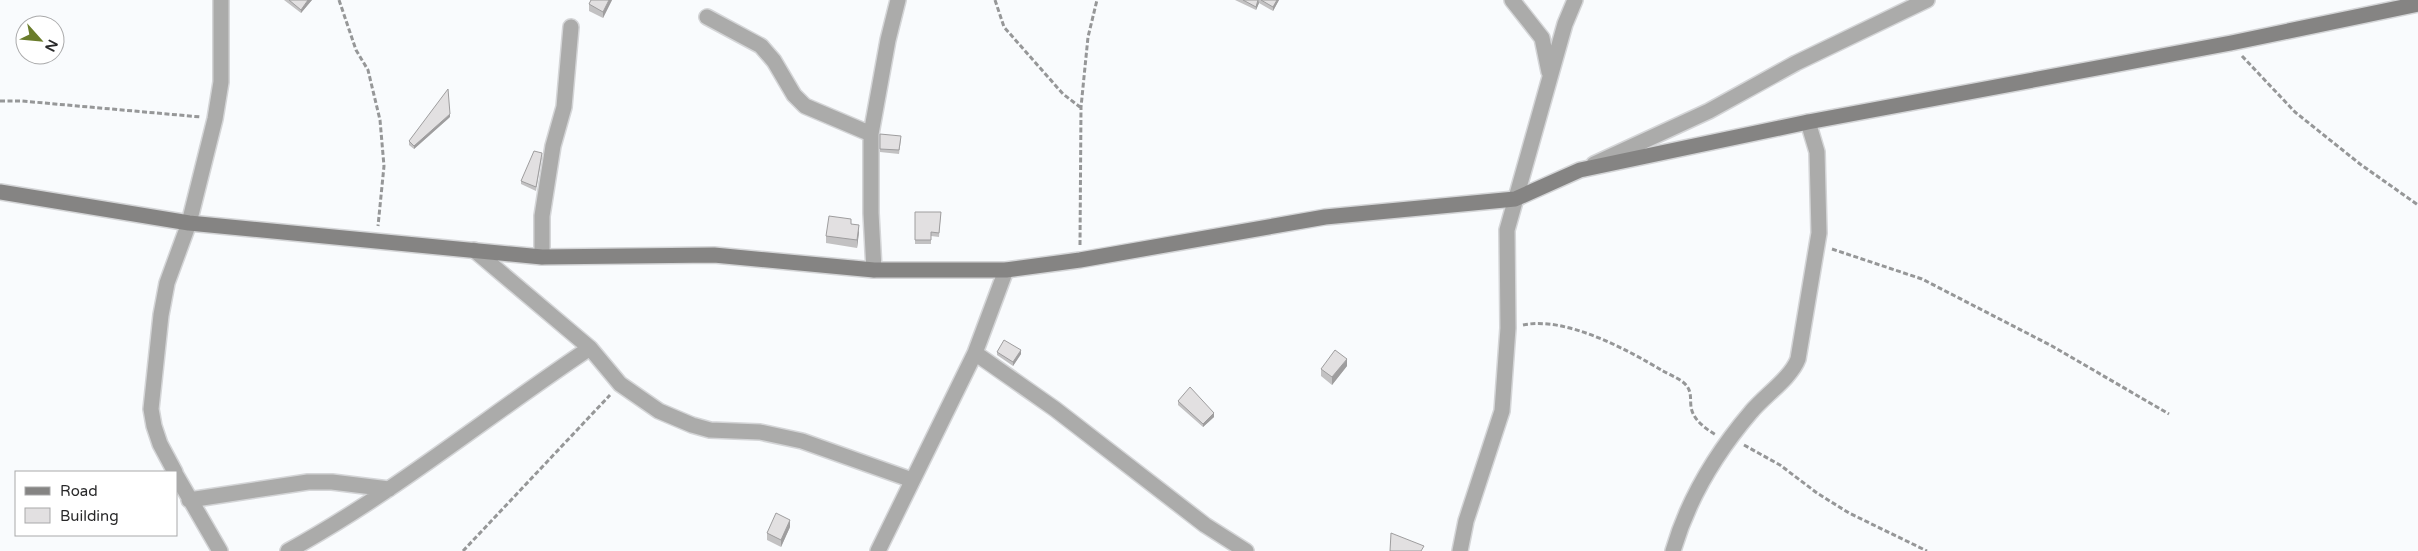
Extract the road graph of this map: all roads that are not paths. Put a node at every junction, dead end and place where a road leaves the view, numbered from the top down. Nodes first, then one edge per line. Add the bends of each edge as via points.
1 (221, 0) edge
2 (898, 0) edge
3 (1512, 0) edge
4 (1575, 0) edge
5 (1927, 0) edge
6 (2418, 4) edge
7 (707, 17) dead end
8 (571, 26) dead end
9 (1549, 77) junction
10 (1808, 122) junction
11 (870, 134) junction
12 (1580, 170) junction
13 (0, 192) edge
14 (1515, 199) junction
15 (189, 223) junction
16 (474, 250) junction
17 (542, 257) junction
18 (874, 270) junction
19 (1006, 270) junction
20 (590, 348) junction
21 (975, 353) junction
22 (174, 471) edge
23 (178, 480) edge
24 (912, 480) junction
25 (389, 488) junction
26 (189, 500) junction
27 (220, 551) edge
28 (288, 551) edge
29 (878, 551) edge
30 (1246, 551) edge
31 (1460, 551) edge
32 (1673, 551) edge

1 - 15 street via 221,82
2 - 11 street
3 - 9 street via 1542,38
4 - 9 street
5 - 12 street via 1796,63 1709,111
6 - 10 street via 2231,44
7 - 11 street via 761,46 774,60 794,96 805,106
8 - 17 street via 564,107 553,146 542,216
9 - 14 street
10 - 12 street
10 - 32 street via 1817,152 1818,234 1796,365 1729,440 1692,499
11 - 18 street
12 - 14 street
13 - 15 street
14 - 19 street via 1325,217
14 - 31 street via 1507,230 1508,328 1502,411 1466,521
15 - 16 street
15 - 22 street via 168,283 161,315 151,409 160,444
16 - 17 street
16 - 20 street
17 - 18 street via 714,255
18 - 19 street
19 - 21 street
20 - 24 street via 620,384 659,411 692,425 710,430 760,432 802,441
20 - 25 street
21 - 24 street
21 - 30 street
23 - 26 street
24 - 29 street
25 - 26 street via 308,482
25 - 28 street
26 - 27 street

